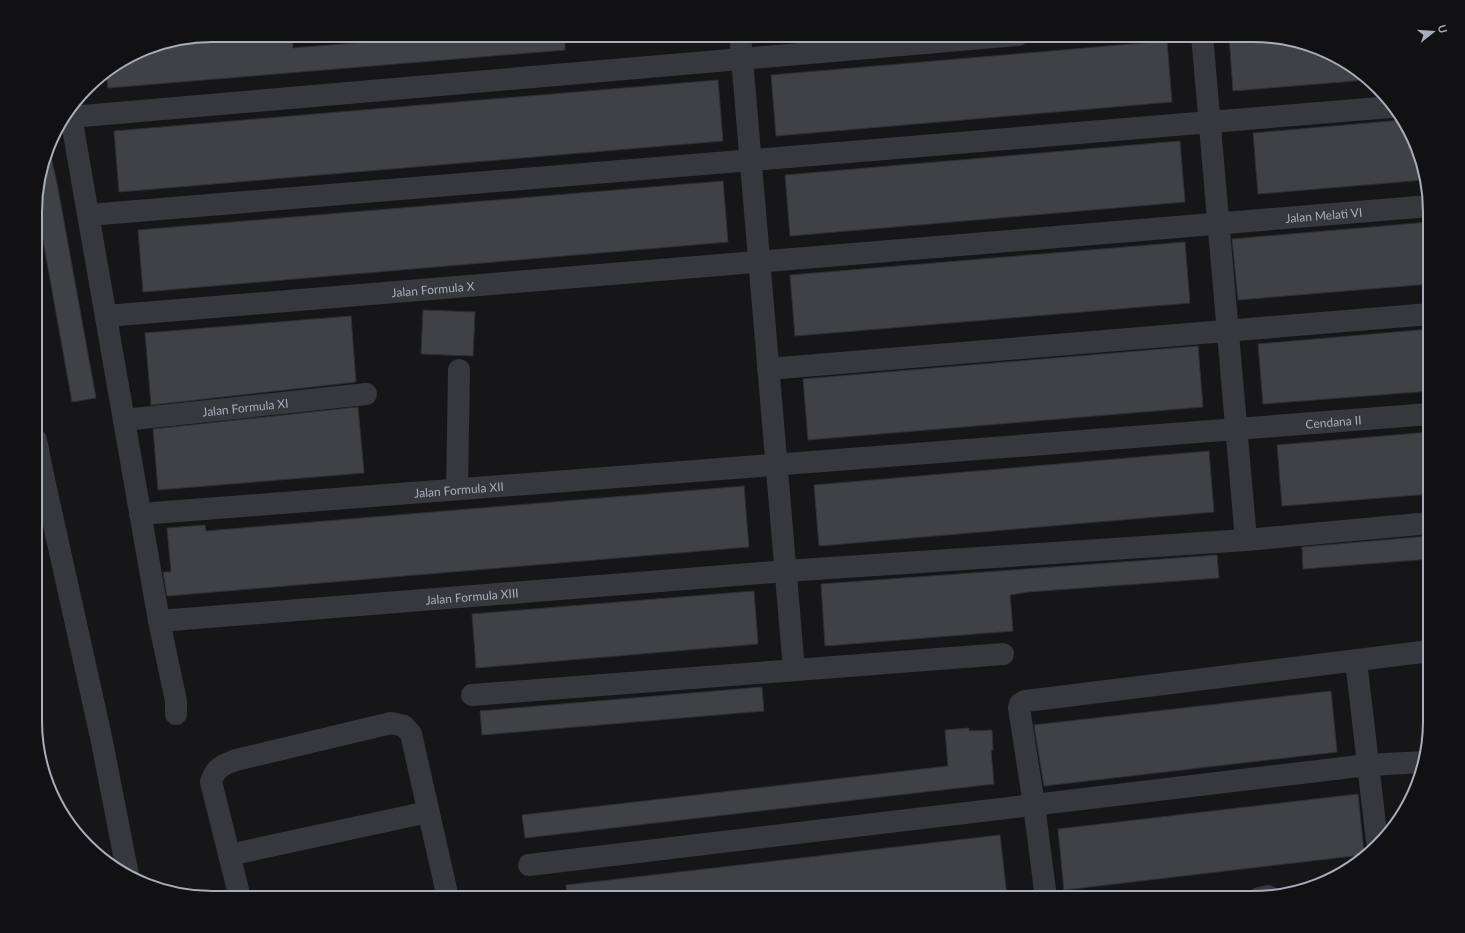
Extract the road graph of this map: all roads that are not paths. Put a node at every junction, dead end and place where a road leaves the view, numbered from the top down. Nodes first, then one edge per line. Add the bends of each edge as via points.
1 (741, 42) edge
2 (938, 42) edge
3 (1203, 42) edge
4 (742, 59) junction
5 (1387, 107) edge
6 (73, 114) edge
7 (71, 116) edge
8 (1210, 122) junction
9 (751, 159) junction
10 (1423, 207) edge
11 (89, 215) junction
12 (1219, 223) junction
13 (760, 261) junction
14 (1423, 315) edge
15 (106, 316) junction
16 (1228, 331) junction
17 (768, 369) junction
18 (459, 370) dead end
19 (366, 394) dead end
20 (1423, 415) edge
21 (124, 420) junction
22 (1237, 429) junction
23 (777, 464) junction
24 (42, 470) edge
25 (457, 489) junction
26 (140, 514) junction
27 (1423, 524) edge
28 (1246, 540) junction
29 (786, 571) junction
30 (159, 621) junction
31 (1423, 653) edge
32 (1003, 654) dead end
33 (1356, 661) junction
34 (794, 670) junction
35 (472, 695) dead end
36 (176, 714) dead end
37 (1418, 762) edge
38 (1368, 765) junction
39 (1034, 804) junction
40 (428, 812) junction
41 (1377, 837) edge
42 (230, 855) junction
43 (529, 865) dead end
44 (127, 868) edge
45 (238, 891) edge
46 (446, 891) edge
47 (1045, 891) edge

1 - 4 street
2 - 4 street
3 - 8 street
4 - 6 street
4 - 9 street
5 - 8 street
7 - 11 street
8 - 9 street
8 - 12 street
9 - 11 street
9 - 13 street
10 - 12 street, Jalan Melati VI
11 - 15 street
12 - 13 street, Jalan Melati VI
12 - 16 street
13 - 15 street, Jalan Formula X
13 - 17 street
14 - 16 street
15 - 21 street
16 - 17 street
16 - 22 street
17 - 23 street
18 - 25 street
19 - 21 street, Jalan Formula XI
20 - 22 street, Cendana II
21 - 26 street
22 - 23 street, Cendana II
22 - 28 street
23 - 25 street, Jalan Formula XII
23 - 29 street
24 - 44 street
25 - 26 street, Jalan Formula XII
26 - 30 street
27 - 28 street, Jalan Formula XIII
28 - 29 street, Jalan Formula XIII
29 - 30 street, Jalan Formula XIII
29 - 34 street
30 - 36 street via 176,701
31 - 33 street
32 - 34 street
33 - 38 street
33 - 39 street via 1025,701 1019,708
34 - 35 street
37 - 38 street
38 - 39 street
38 - 41 street
39 - 43 street
39 - 47 street
40 - 42 street
40 - 42 street via 411,734 404,726 391,723 224,764 214,773 211,782
40 - 46 street
42 - 45 street

